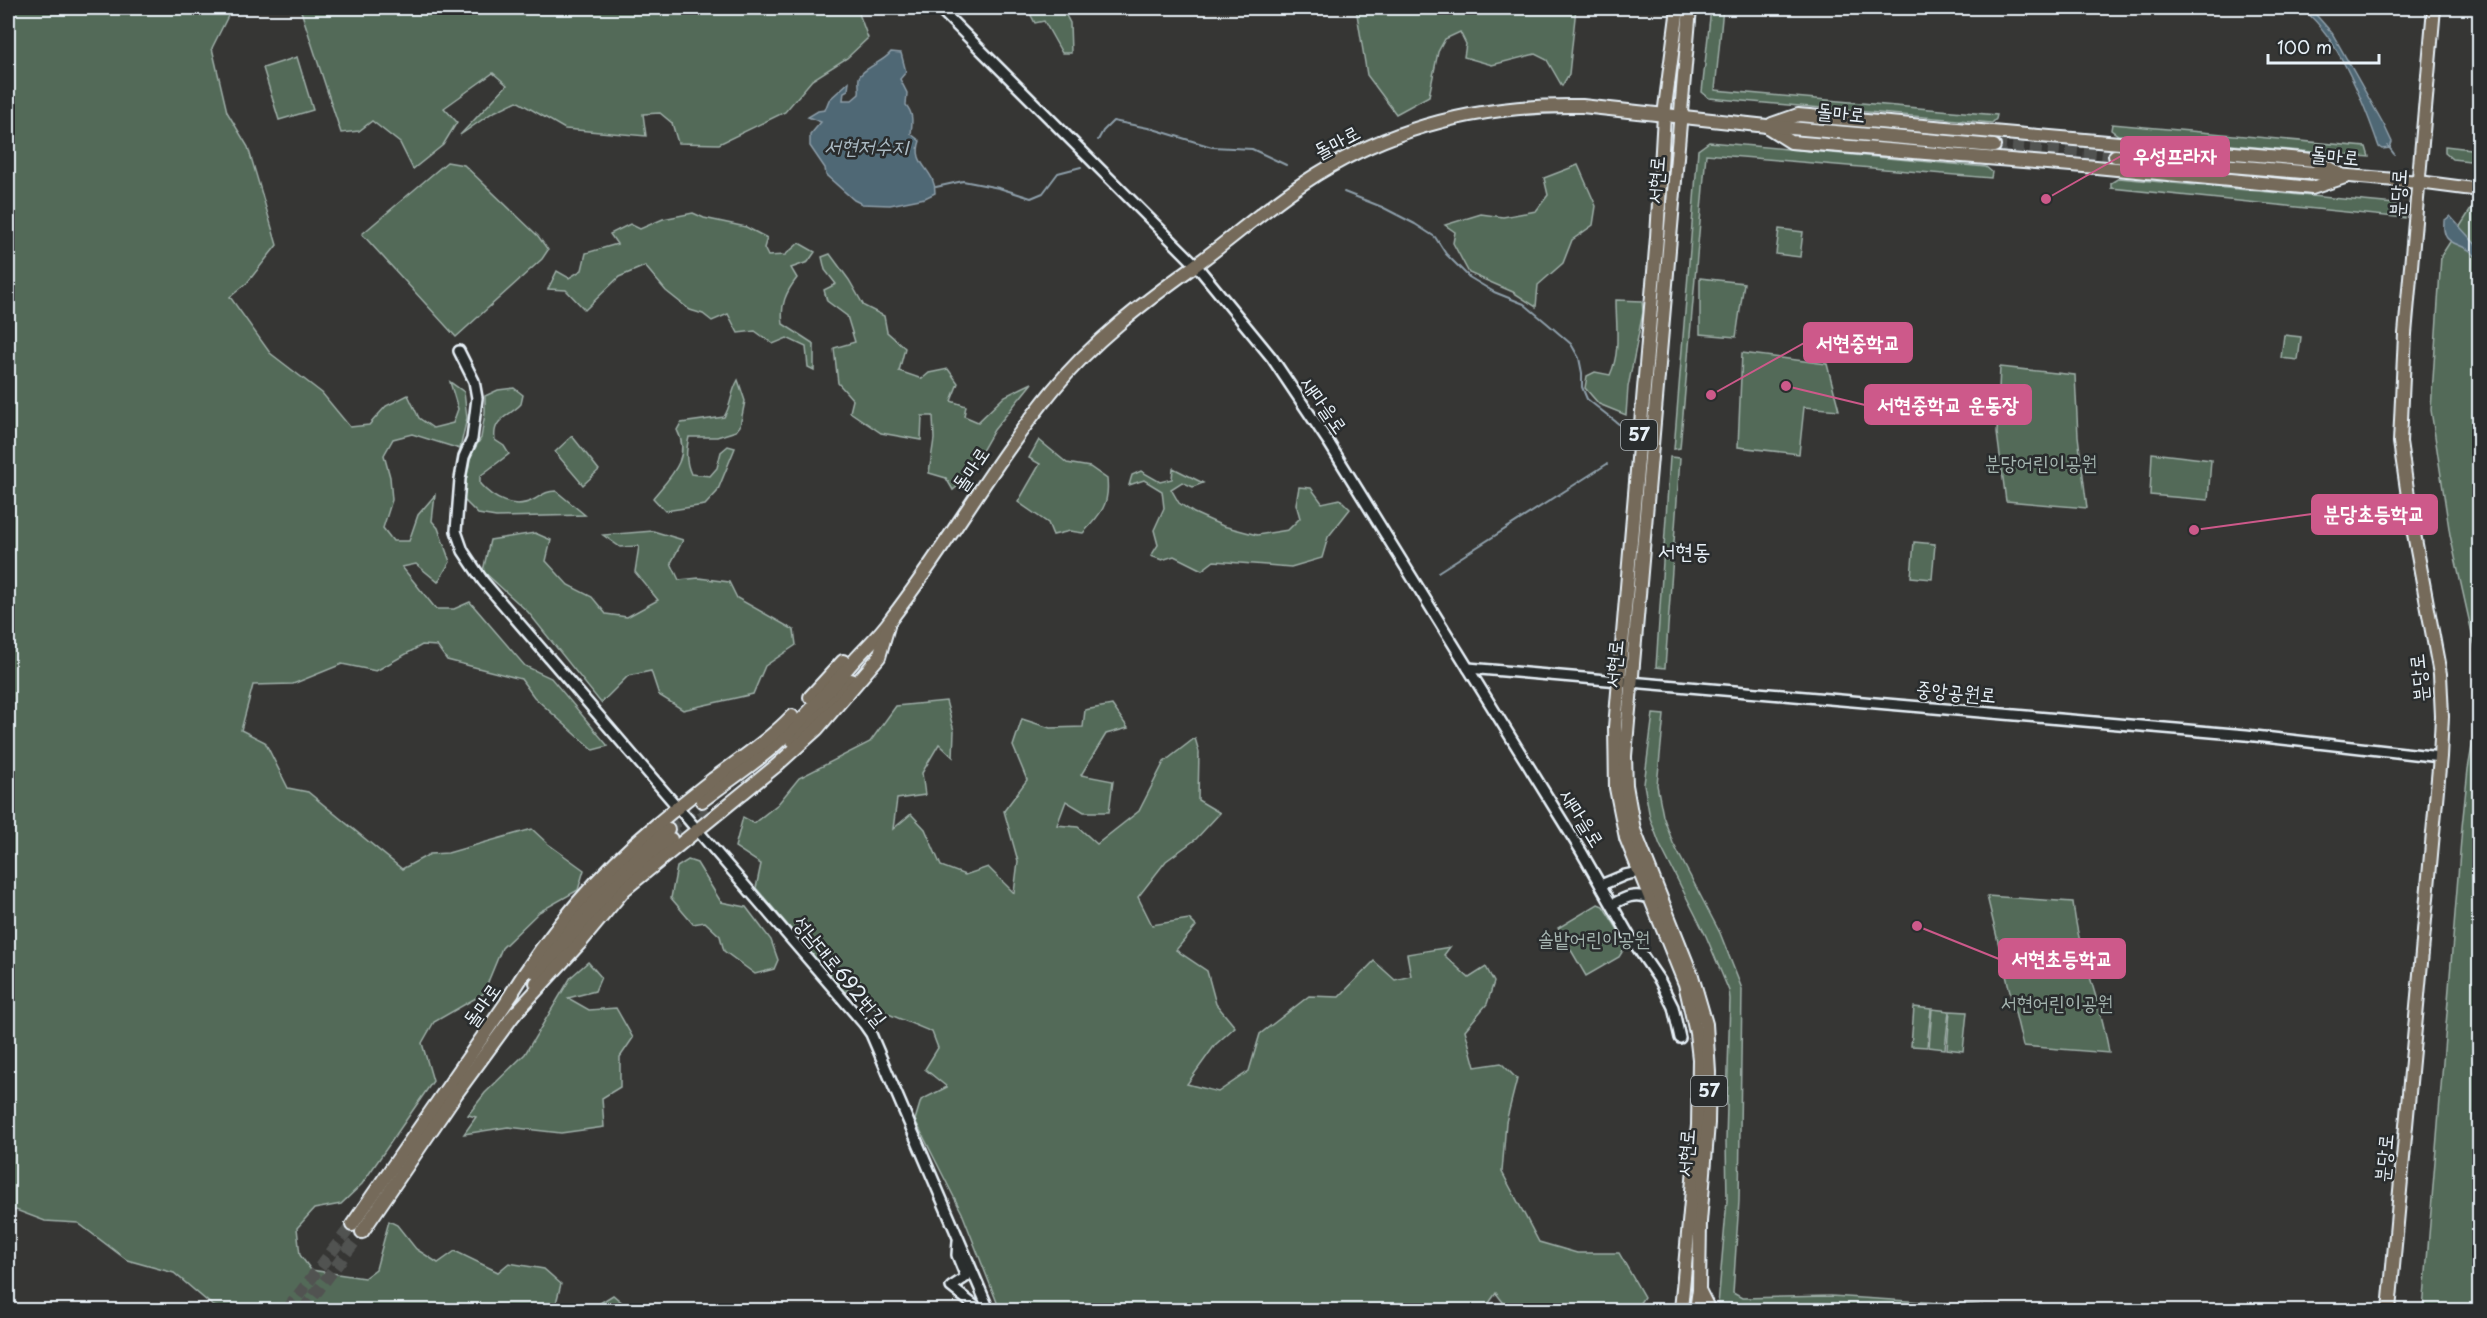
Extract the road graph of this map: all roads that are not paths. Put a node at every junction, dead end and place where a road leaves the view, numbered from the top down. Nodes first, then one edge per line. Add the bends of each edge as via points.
1 (939, 8) edge
2 (1678, 8) edge
3 (1690, 8) edge
4 (2434, 8) edge
5 (1664, 115) junction
6 (1679, 117) junction
7 (1767, 126) junction
8 (1994, 146) tunnel mouth
9 (2115, 156) tunnel mouth
10 (2345, 177) junction
11 (2419, 182) junction
12 (2480, 190) edge
13 (1196, 265) junction
14 (459, 351) dead end
15 (890, 622) junction
16 (1468, 668) junction
17 (1618, 681) junction
18 (1632, 682) junction
19 (2440, 757) junction
20 (706, 806) tunnel mouth
21 (679, 807) junction
22 (698, 829) junction
23 (669, 834) tunnel mouth
24 (1644, 871) junction
25 (616, 880) junction
26 (1601, 885) junction
27 (1649, 898) junction
28 (596, 902) junction
29 (1613, 904) junction
30 (1680, 1038) dead end
31 (958, 1240) junction
32 (1699, 1289) junction
33 (1682, 1295) junction
34 (980, 1311) edge
35 (990, 1311) edge
36 (1675, 1311) edge
37 (1681, 1311) edge
38 (1696, 1311) edge
39 (1709, 1311) edge
40 (2389, 1311) edge

1 - 13 street, 새마을로
2 - 5 main road, 서현로 / 57
3 - 6 main road, 서현로 / 57
4 - 11 main road, 분당로
5 - 6 main road, 돌마로
5 - 13 main road, 돌마로 via 1551,106 1497,109 1426,126 1371,146 1323,171 1280,199
5 - 17 main road, 서현로 / 57
6 - 7 main road, 돌마로
6 - 18 main road, 서현로 / 57
7 - 8 main road, 돌마로
7 - 10 main road via 1798,115 2099,140 2314,160
7 - 10 main road via 1791,142 2312,188
9 - 10 main road, 돌마로
10 - 11 main road, 돌마로
11 - 12 main road, 돌마로
11 - 19 main road, 분당로 via 2400,442 2440,674
13 - 15 main road, 돌마로 via 1108,334 1054,387
13 - 16 street, 새마을로 via 1261,342 1329,443
14 - 21 street, 성남대로692번길 via 474,381 477,398 472,439 460,479 456,520 464,551 483,581
15 - 20 main road, 돌마로 via 772,748
15 - 21 main road via 863,639 769,738
15 - 22 main road via 879,657 837,708 776,766
16 - 17 street, 중앙공원로
16 - 26 street, 새마을로
17 - 18 street, 중앙공원로
17 - 24 main road, 서현로 / 57 via 1616,788 1626,838
18 - 19 street, 중앙공원로 via 2246,735
18 - 24 main road, 서현로 / 57 via 1626,785
19 - 40 main road, 분당로
21 - 22 street, 성남대로692번길
21 - 25 main road
22 - 25 main road
22 - 31 street, 성남대로692번길 via 871,1034
23 - 25 main road
24 - 26 street
24 - 27 main road, 서현로 / 57
24 - 32 main road, 서현로 / 57 via 1692,976 1706,1023 1709,1072
25 - 28 main road
25 - 28 main road
26 - 29 street, 새마을로
27 - 29 street via 1639,894
27 - 33 main road, 서현로 / 57 via 1684,984 1699,1059 1698,1125
28 - 28 main road, 돌마로 via 537,953 357,1228 511,1018 548,980
29 - 30 street, 새마을로 via 1668,998
31 - 34 street via 957,1255 966,1277 951,1287
31 - 35 street, 성남대로692번길
32 - 38 main road, 서현로 / 57
32 - 39 main road
33 - 36 main road
33 - 37 main road, 서현로 / 57

